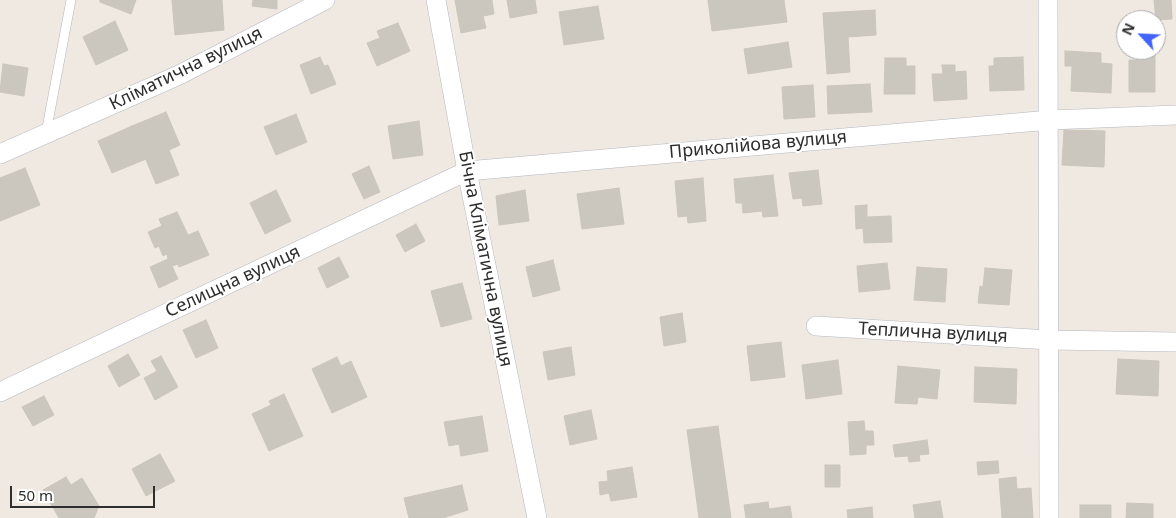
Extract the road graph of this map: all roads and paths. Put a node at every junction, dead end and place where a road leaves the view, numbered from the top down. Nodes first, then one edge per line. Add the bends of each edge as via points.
1 (70, 0) edge
2 (325, 0) edge
3 (436, 0) edge
4 (1048, 0) edge
5 (1176, 115) edge
6 (1050, 120) junction
7 (46, 134) junction
8 (0, 154) edge
9 (466, 171) junction
10 (816, 326) dead end
11 (1049, 340) junction
12 (1176, 342) edge
13 (0, 392) edge
14 (537, 518) edge
15 (1049, 518) edge

1 - 7 lane
2 - 7 street, Кліматична вулиця via 179,75
3 - 9 street, Бічна Кліматична вулиця
4 - 6 street
5 - 6 street, Приколійова вулиця
6 - 9 street, Приколійова вулиця
6 - 11 street
7 - 8 street, Кліматична вулиця
9 - 13 street, Селищна вулиця
9 - 14 street, Бічна Кліматична вулиця
10 - 11 street, Теплична вулиця
11 - 12 street, Теплична вулиця
11 - 15 street

